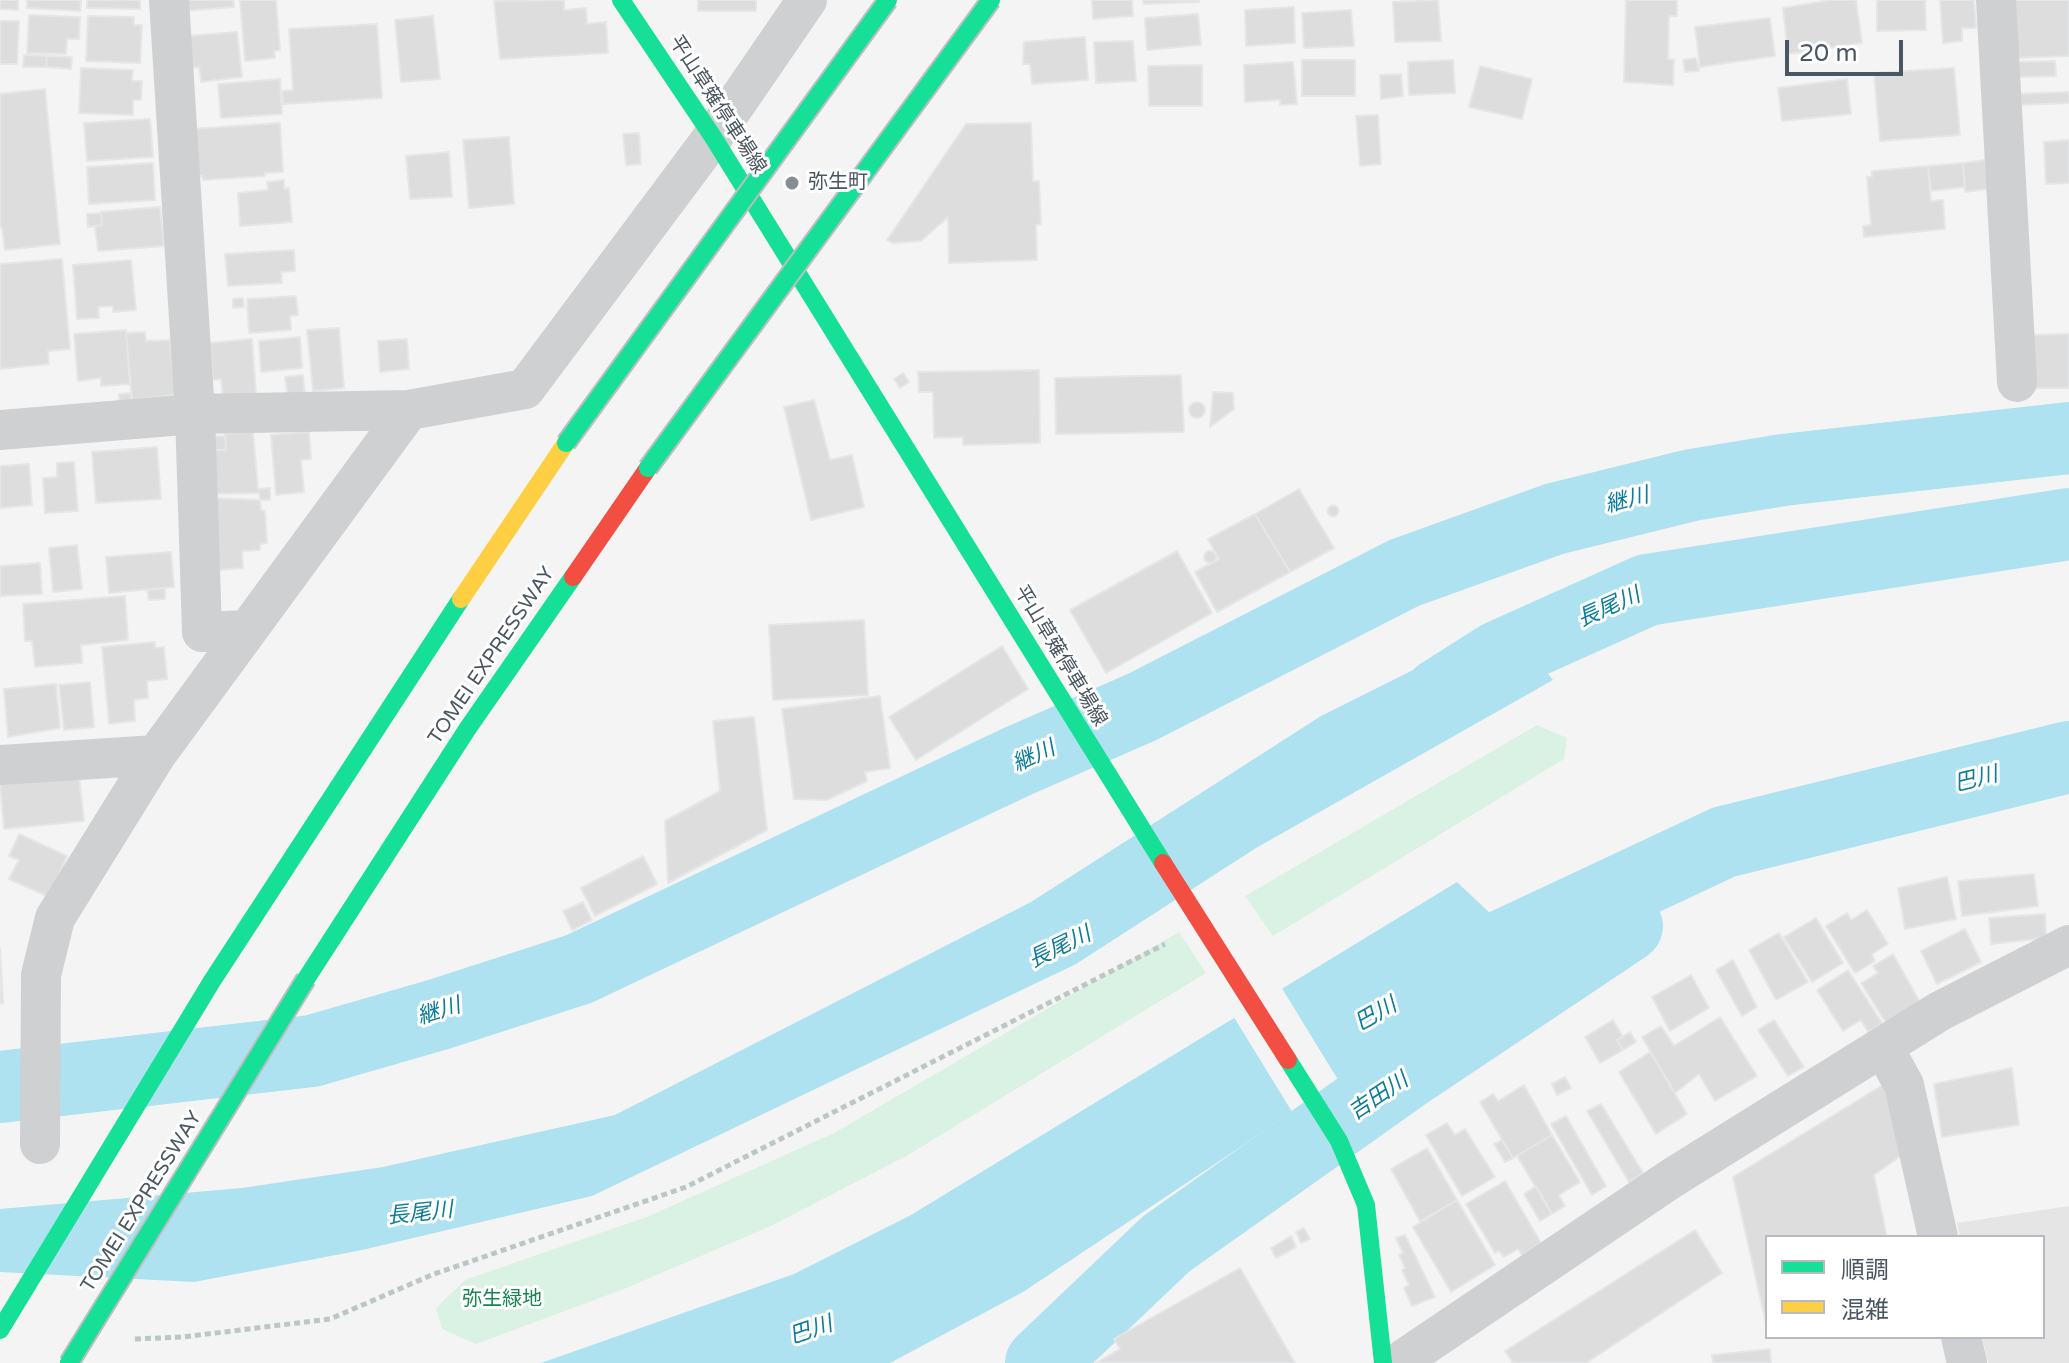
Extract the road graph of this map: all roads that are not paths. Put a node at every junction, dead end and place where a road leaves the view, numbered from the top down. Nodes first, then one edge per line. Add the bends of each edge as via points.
1 (169, 0) edge
2 (621, 0) edge
3 (807, 0) edge
4 (888, 0) edge
5 (991, 0) edge
6 (1996, 0) edge
7 (713, 137) junction
8 (2017, 382) dead end
9 (409, 410) junction
10 (195, 414) junction
11 (0, 430) edge
12 (247, 630) junction
13 (156, 755) junction
14 (0, 765) edge
15 (2069, 945) edge
16 (1883, 1047) junction
17 (40, 1144) dead end
18 (1938, 1235) edge
19 (0, 1330) edge
20 (1961, 1339) edge
21 (69, 1363) edge
22 (1383, 1363) edge
23 (1398, 1363) edge
24 (1967, 1363) edge

1 - 10 street
2 - 7 main road, 平山草薙停車場線
3 - 7 street
4 - 19 main road, bridge via 566,443 393,700 212,981
5 - 21 main road, TOMEI EXPRESSWAY, bridge via 648,468 468,728
6 - 8 street
7 - 9 street via 525,389
7 - 22 main road, 平山草薙停車場線 via 1339,1141 1366,1205
9 - 10 street
9 - 12 street
10 - 11 street
10 - 12 street via 202,632
12 - 13 street
13 - 14 street
13 - 17 street via 55,918 41,975
15 - 16 street via 1940,1011
16 - 18 street via 1904,1085
16 - 23 street via 1672,1178
20 - 24 street

